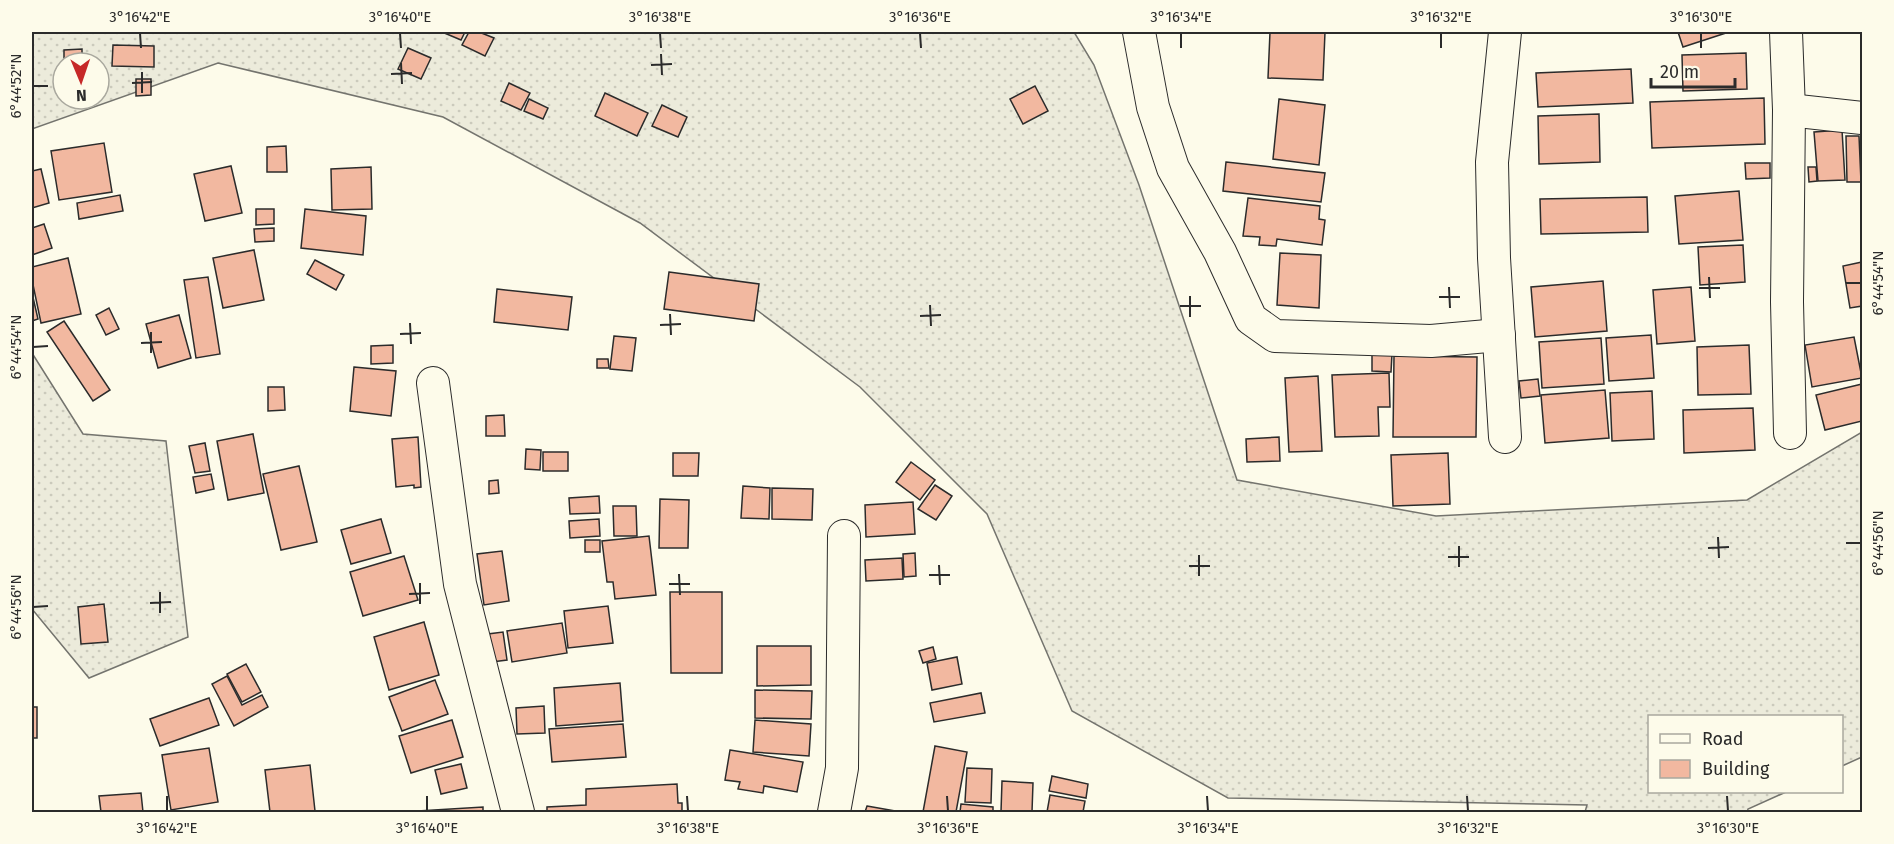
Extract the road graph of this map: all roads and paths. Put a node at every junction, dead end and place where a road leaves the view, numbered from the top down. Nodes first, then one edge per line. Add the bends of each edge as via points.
1 (1139, 32) edge
2 (1505, 32) edge
3 (1786, 32) edge
4 (1790, 110) junction
5 (1863, 118) edge
6 (1499, 335) junction
7 (433, 383) dead end
8 (1790, 432) dead end
9 (1505, 437) dead end
10 (844, 536) dead end
11 (518, 813) edge
12 (834, 813) edge

1 - 6 street via 1153,107 1173,168 1221,252 1251,319 1275,336 1431,341
2 - 6 street via 1492,162
3 - 4 street
4 - 5 street
4 - 8 street
6 - 9 street
7 - 11 street via 460,584
10 - 12 street via 842,768

